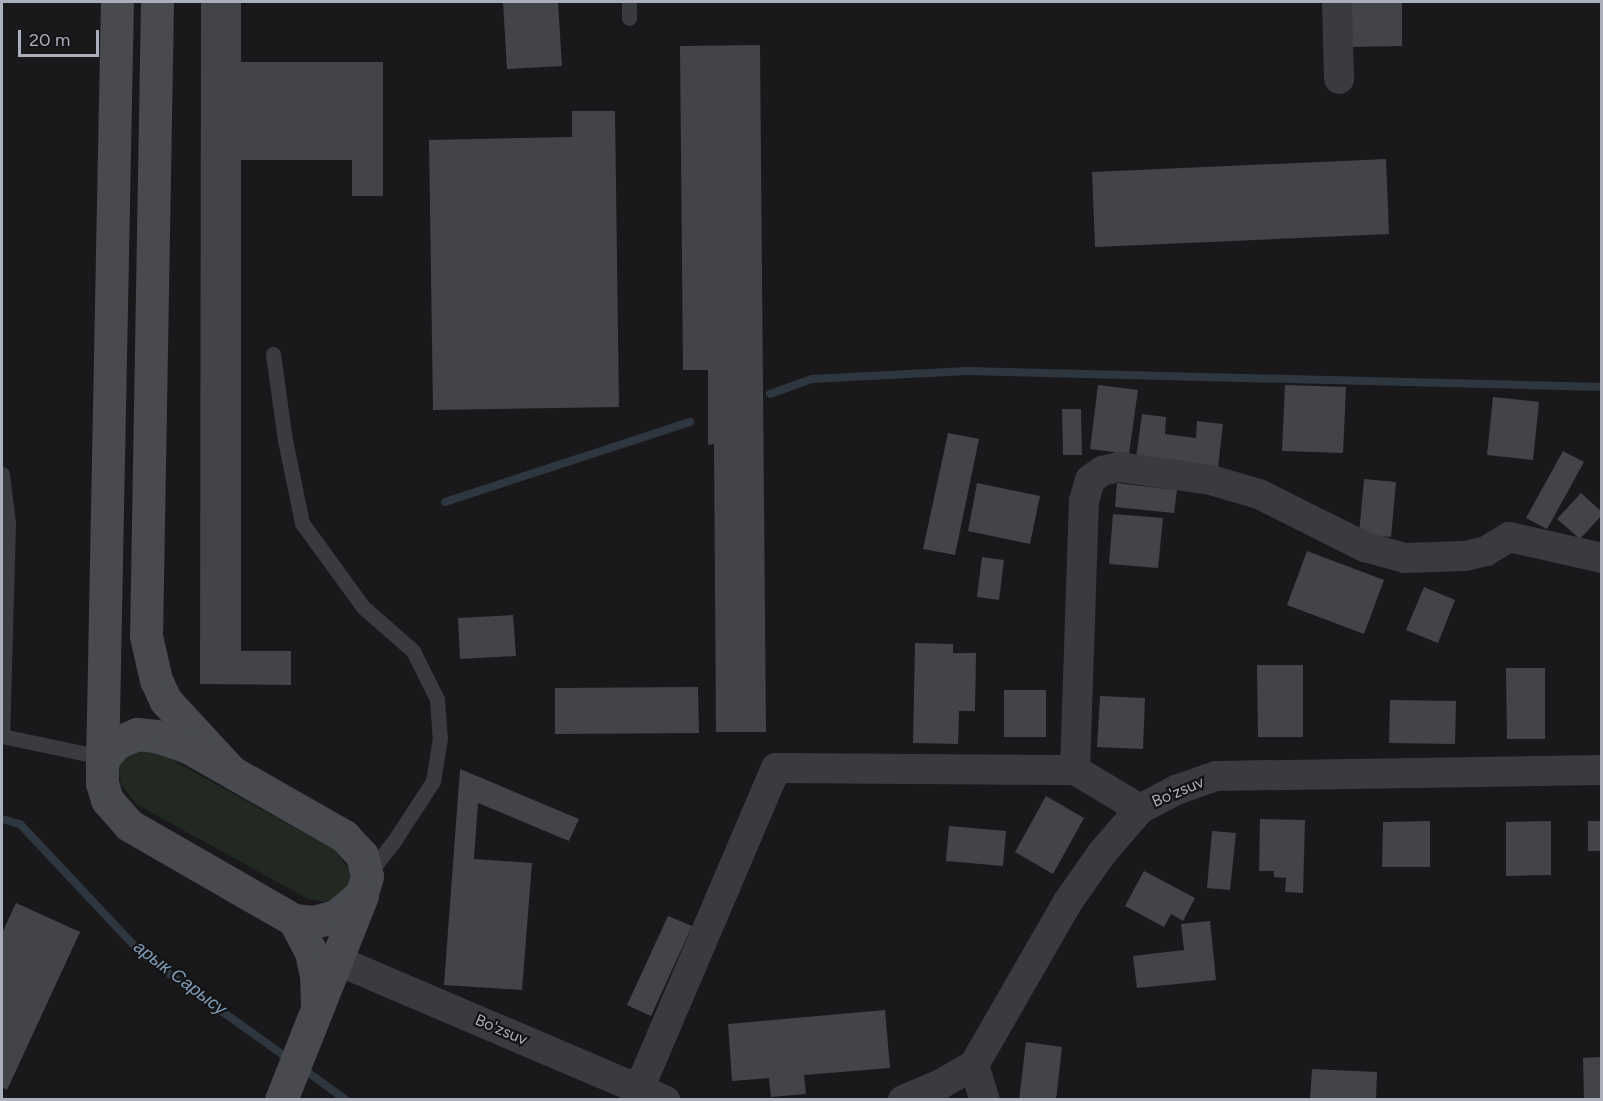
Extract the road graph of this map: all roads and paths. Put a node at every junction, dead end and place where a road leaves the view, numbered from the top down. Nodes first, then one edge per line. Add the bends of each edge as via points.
1 (117, 2) edge
2 (157, 2) edge
3 (629, 2) edge
4 (1337, 2) edge
5 (628, 18) dead end
6 (1339, 79) dead end
7 (273, 354) dead end
8 (2, 474) edge
9 (1602, 558) edge
10 (2, 736) edge
11 (102, 761) junction
12 (230, 770) junction
13 (1075, 770) junction
14 (1602, 770) edge
15 (1140, 809) junction
16 (365, 885) junction
17 (294, 920) junction
18 (336, 960) junction
19 (316, 1010) junction
20 (974, 1065) junction
21 (652, 1094) edge
22 (283, 1095) edge
23 (903, 1100) edge
24 (985, 1100) edge

1 - 11 main road
2 - 12 main road via 146,636 156,680 166,701
3 - 5 lane
4 - 6 street
7 - 16 lane via 302,523 363,607 413,651 437,699 440,738 433,781
8 - 10 lane via 8,523
9 - 13 street via 1509,537 1486,551 1465,556 1405,558 1365,547 1258,494 1211,480 1119,467 1102,471 1090,480 1084,501
10 - 11 lane
11 - 12 main road via 116,743 147,734 188,747
11 - 17 main road via 107,800 129,825
12 - 16 main road via 344,836 362,855
13 - 15 street
13 - 21 street via 776,768
14 - 15 street, Bo'zsuv via 1216,776 1176,790
15 - 20 street, Bo'zsuv via 1067,903
16 - 17 main road via 336,916 313,922
16 - 18 main road
17 - 19 main road via 307,941 314,964
18 - 19 main road
18 - 21 street, Bo'zsuv
19 - 22 main road
20 - 23 street
20 - 24 street

